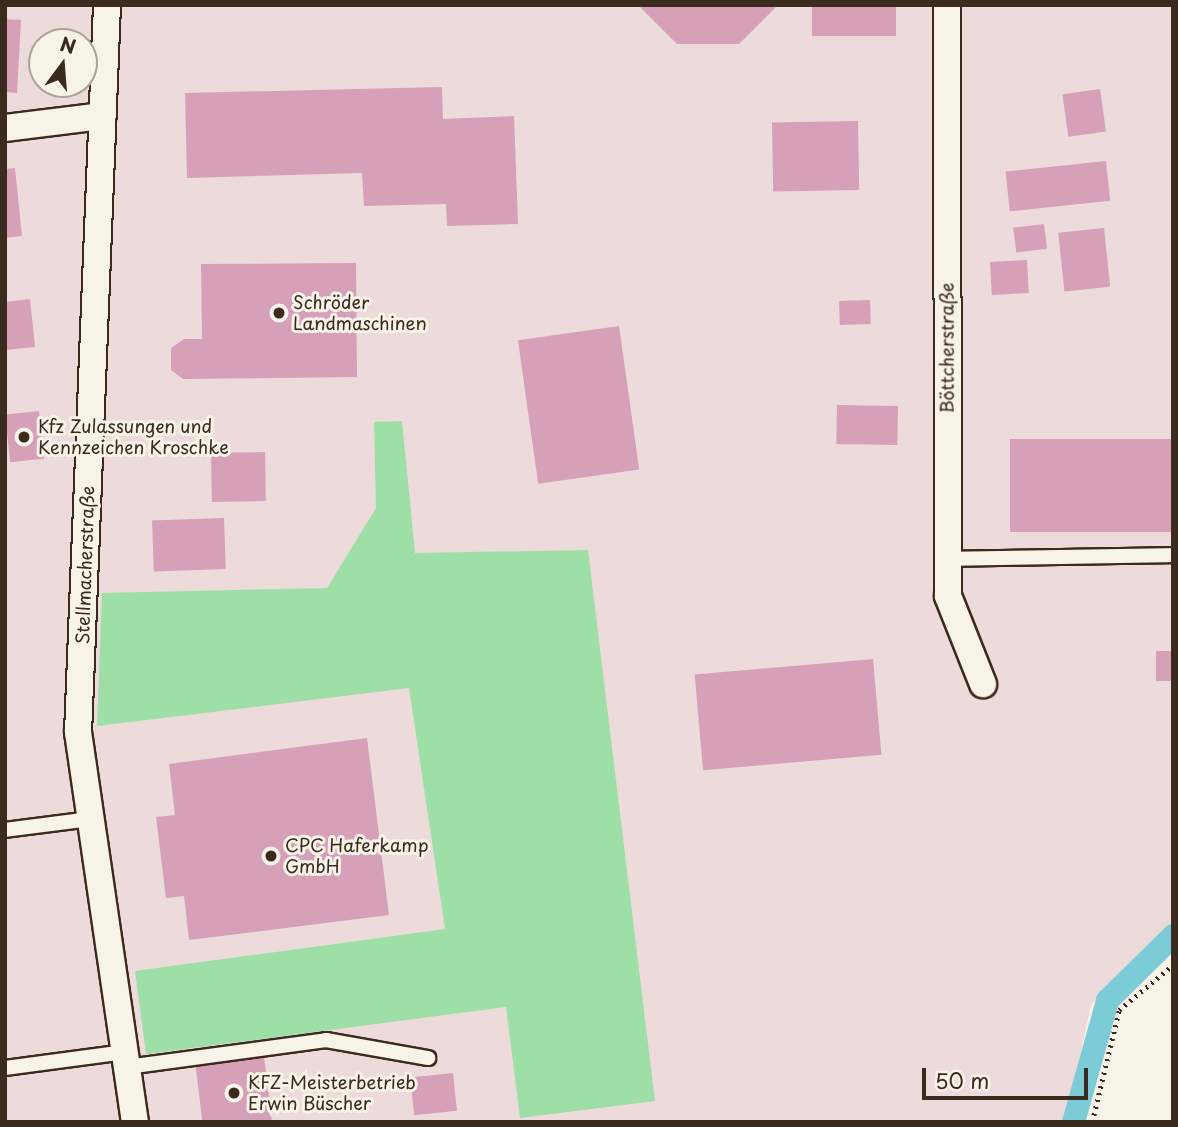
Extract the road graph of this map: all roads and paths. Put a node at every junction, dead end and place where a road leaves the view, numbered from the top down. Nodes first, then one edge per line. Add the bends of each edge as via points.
1 (107, 5) edge
2 (947, 5) edge
3 (102, 116) junction
4 (5, 128) edge
5 (1173, 555) edge
6 (947, 559) junction
7 (983, 684) dead end
8 (91, 819) junction
9 (5, 830) edge
10 (1173, 965) edge
11 (428, 1058) dead end
12 (126, 1060) junction
13 (5, 1068) edge
14 (135, 1122) edge
15 (1092, 1122) edge

1 - 3 street, Stellmacherstraße
2 - 6 street, Böttcherstraße
3 - 4 street
3 - 8 street, Stellmacherstraße via 78,732
5 - 6 lane
6 - 7 street, Böttcherstraße via 948,596
8 - 9 lane
8 - 12 street, Stellmacherstraße
10 - 15 path via 1119,1010
11 - 12 lane via 326,1040
12 - 13 lane
12 - 14 street, Stellmacherstraße

